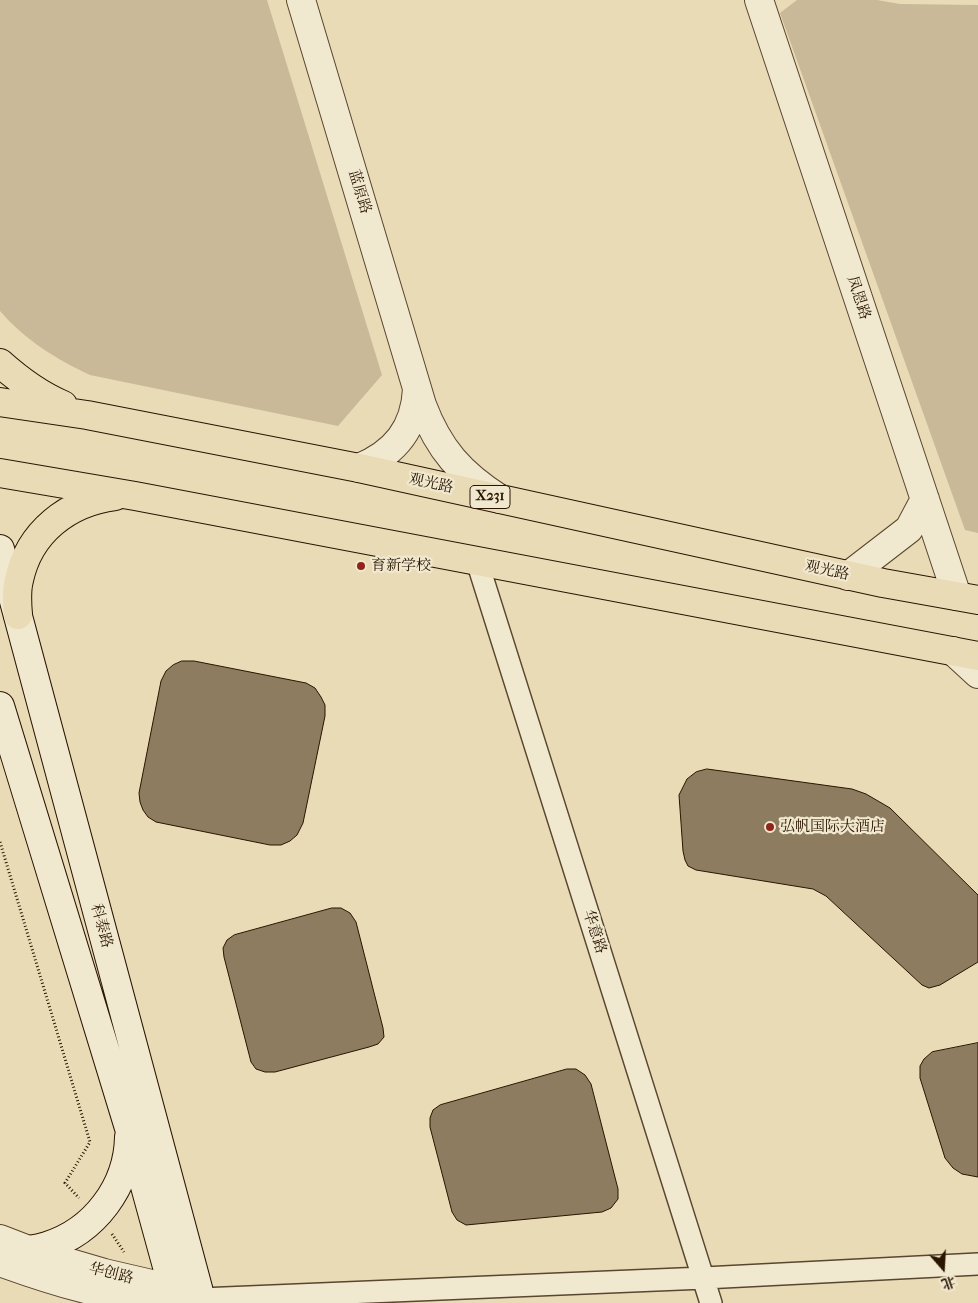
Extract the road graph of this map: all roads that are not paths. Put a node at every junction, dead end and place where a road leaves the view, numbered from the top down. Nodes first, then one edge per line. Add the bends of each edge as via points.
1 (300, 0) edge
2 (759, 0) edge
3 (0, 363) edge
4 (417, 385) junction
5 (0, 402) edge
6 (87, 415) junction
7 (359, 468) junction
8 (0, 473) edge
9 (135, 496) junction
10 (924, 498) junction
11 (501, 500) junction
12 (0, 549) edge
13 (477, 561) junction
14 (848, 576) junction
15 (968, 598) edge
16 (18, 614) junction
17 (965, 653) edge
18 (978, 674) edge
19 (0, 706) edge
20 (129, 1128) junction
21 (0, 1240) edge
22 (29, 1250) junction
23 (0, 1262) edge
24 (978, 1264) edge
25 (704, 1278) junction
26 (184, 1300) edge
27 (711, 1303) edge

1 - 4 street, 蓝原路
2 - 10 street, 凤恩路
3 - 6 main road via 19,380 51,400
4 - 7 street, 蓝原路 via 416,400 406,430 386,454
4 - 11 street, 蓝原路 via 430,425 452,460
5 - 6 main road, 观光路 / X231
6 - 7 main road, 观光路 / X231
7 - 11 main road, 观光路 / X231
8 - 9 main road
9 - 13 main road
9 - 16 main road via 100,498 68,511 54,521 31,548 24,563 17,597
10 - 14 street via 909,529
10 - 15 street, 凤恩路
11 - 14 main road, 观光路 / X231
12 - 16 street, 科泰路
13 - 17 main road
13 - 25 street, 华意路
14 - 15 main road, 观光路 / X231
16 - 26 street, 科泰路
17 - 18 street
19 - 20 street, 科泰路
20 - 22 street via 125,1166 109,1200 96,1216 65,1238
20 - 26 street, 科泰路
21 - 22 street, 华创路
22 - 26 street, 华创路
23 - 26 street, 华创路 via 101,1294 141,1301
24 - 25 street
25 - 26 street
25 - 27 street, 华意路

